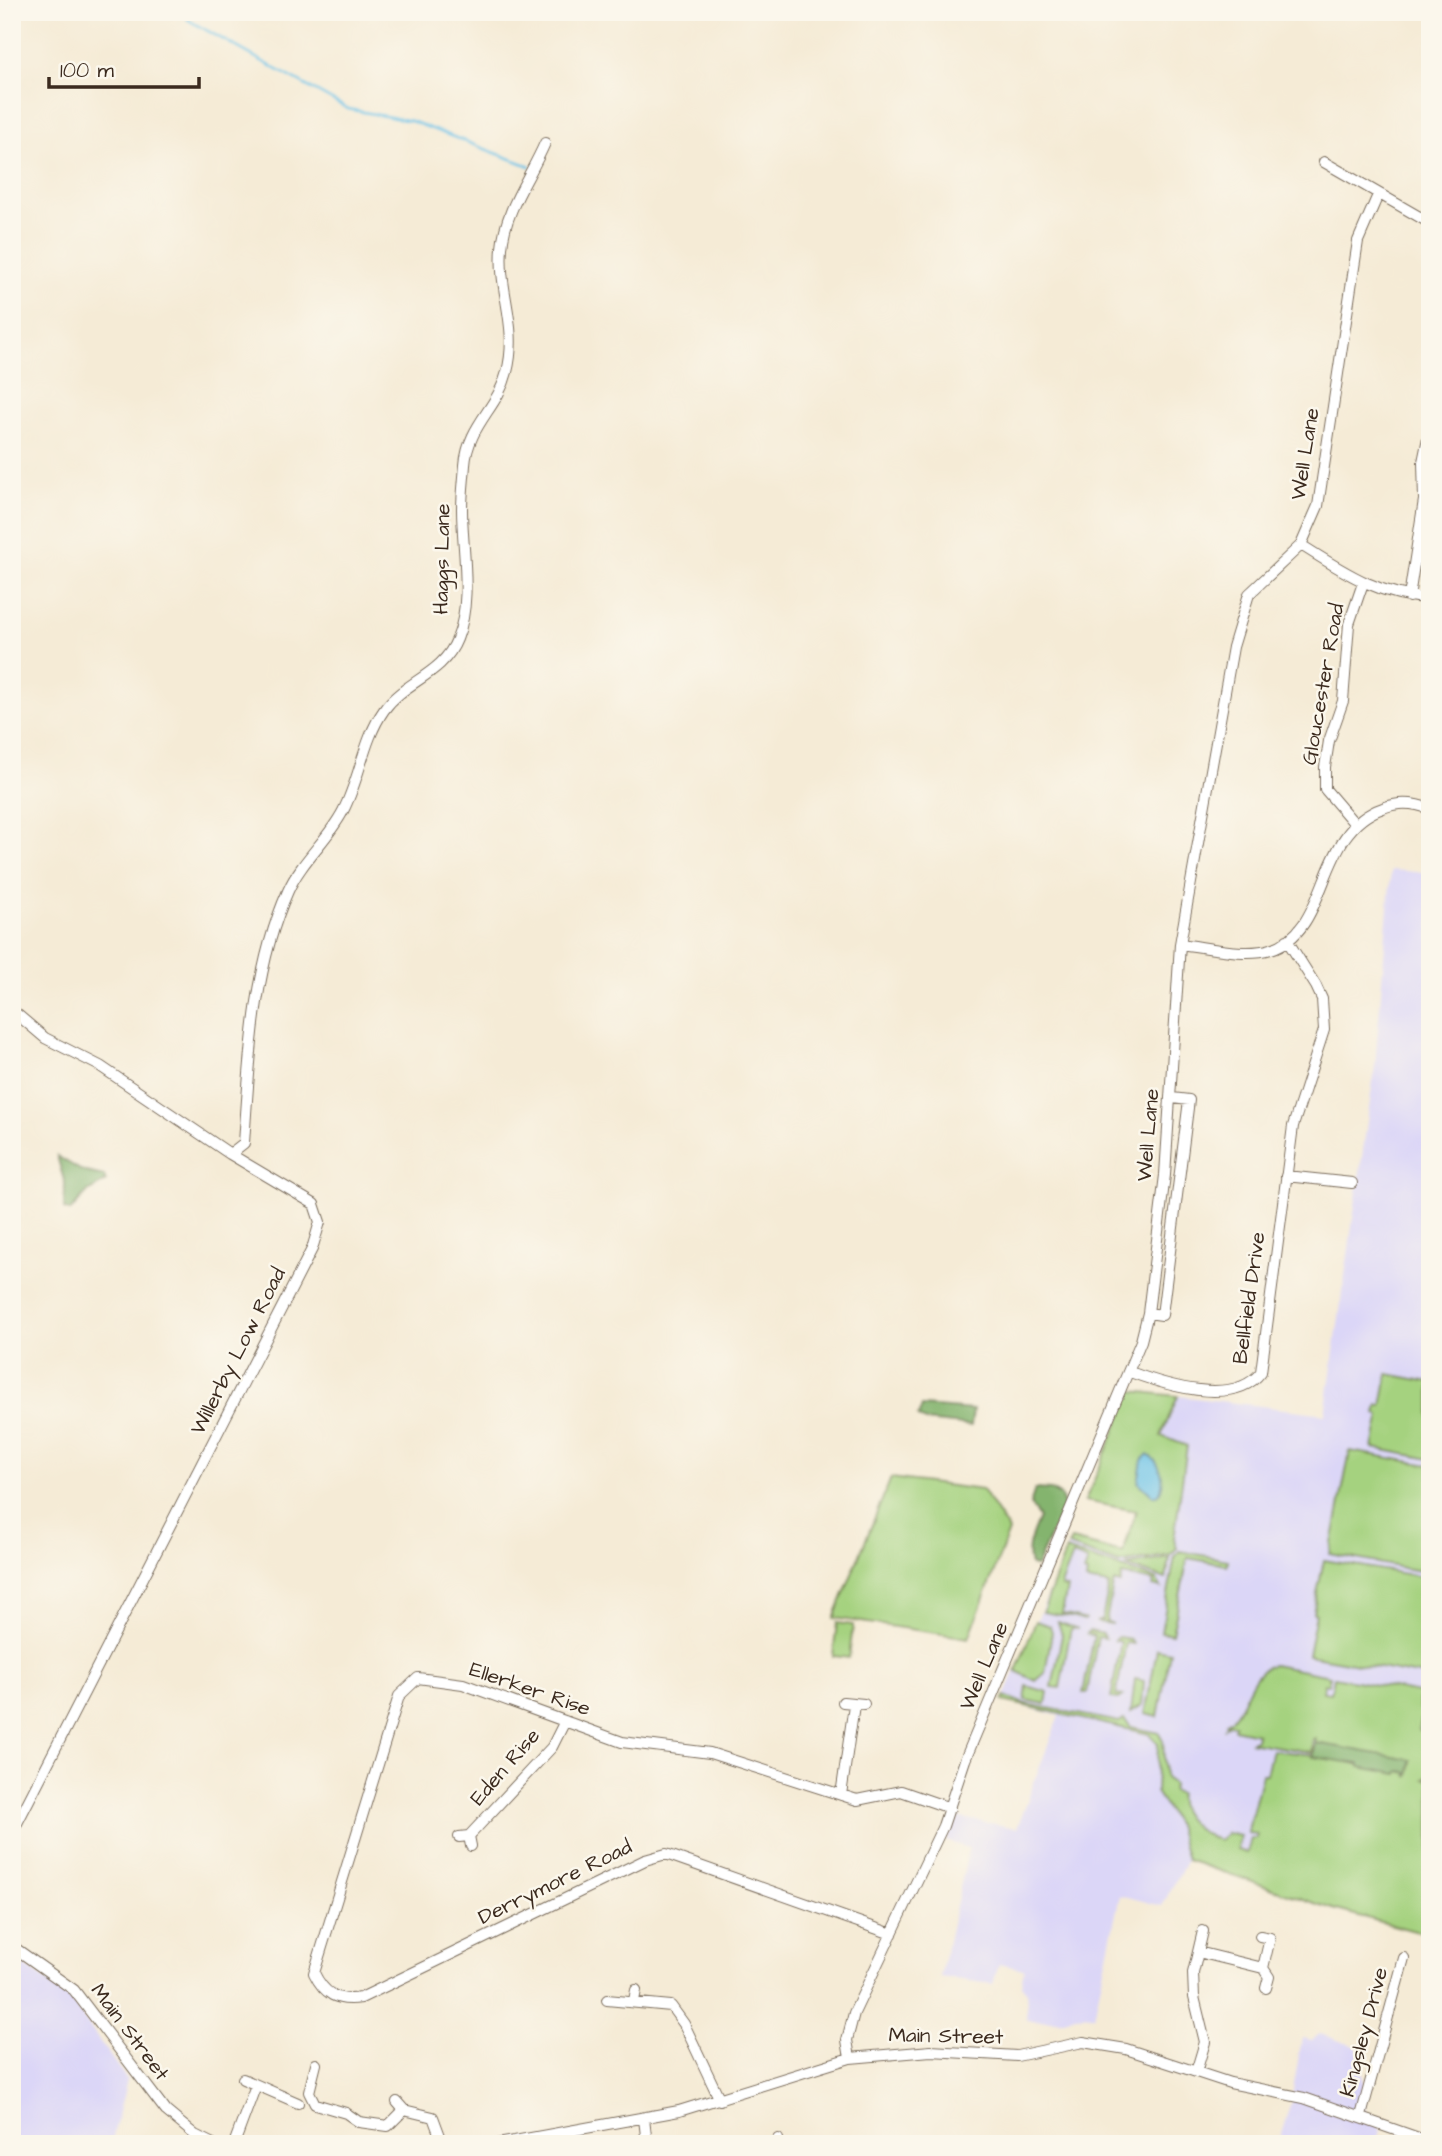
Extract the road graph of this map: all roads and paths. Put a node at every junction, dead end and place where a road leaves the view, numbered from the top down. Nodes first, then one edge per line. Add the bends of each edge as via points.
1 (545, 143) dead end
2 (1324, 162) dead end
3 (1378, 195) junction
4 (1430, 223) edge
5 (1430, 428) edge
6 (1301, 545) junction
7 (1363, 583) junction
8 (1409, 597) junction
9 (1430, 598) edge
10 (1430, 809) edge
11 (1354, 823) junction
12 (1287, 940) junction
13 (1180, 944) junction
14 (12, 1010) edge
15 (1172, 1098) junction
16 (244, 1143) junction
17 (230, 1154) junction
18 (253, 1168) junction
19 (1286, 1175) junction
20 (1352, 1184) dead end
21 (1148, 1313) junction
22 (1130, 1372) junction
23 (843, 1702) dead end
24 (565, 1721) junction
25 (841, 1795) junction
26 (950, 1808) junction
27 (12, 1833) edge
28 (467, 1840) dead end
29 (1203, 1931) dead end
30 (892, 1934) junction
31 (1259, 1936) dead end
32 (12, 1946) edge
33 (1198, 1952) junction
34 (1404, 1958) dead end
35 (1263, 1968) junction
36 (321, 1988) joint
37 (1266, 1988) dead end
38 (636, 1990) dead end
39 (607, 2000) dead end
40 (634, 2001) junction
41 (850, 2057) junction
42 (316, 2064) dead end
43 (1196, 2072) junction
44 (243, 2079) dead end
45 (256, 2085) junction
46 (720, 2100) junction
47 (298, 2104) dead end
48 (1361, 2116) junction
49 (644, 2119) junction
50 (1430, 2142) edge
51 (213, 2144) edge
52 (234, 2144) edge
53 (443, 2144) edge
54 (498, 2144) edge
55 (647, 2144) edge

1 - 16 street, Haggs Lane via 509,215 502,248 511,351 495,400 470,437 465,461 463,609 458,638 447,658 385,709 345,808 289,889 274,925 258,1000
2 - 3 street
3 - 4 street
3 - 6 street, Well Lane via 1358,241 1318,506
5 - 8 street
6 - 7 street
6 - 13 street, Well Lane via 1249,594 1241,616
7 - 8 street
7 - 11 street, Gloucester Road via 1349,624 1343,701 1325,767 1325,789
8 - 9 street
10 - 11 street via 1389,805
11 - 12 street via 1341,840 1300,928
12 - 13 street via 1271,949 1252,951
12 - 19 street, Bellfield Drive via 1322,999 1324,1030 1293,1126
13 - 15 street, Well Lane
14 - 17 street, Willerby Low Road via 45,1038 100,1066
15 - 21 street, Well Lane
15 - 21 street via 1189,1100 1161,1320
16 - 17 street
16 - 18 street, Haggs Lane
17 - 18 street, Willerby Low Road
18 - 27 street, Willerby Low Road via 314,1204 320,1222 312,1249
19 - 20 street
19 - 22 street, Bellfield Drive via 1264,1359 1253,1382 1227,1391 1172,1385
21 - 22 street, Well Lane
22 - 26 street, Well Lane via 974,1739
23 - 25 street via 859,1705
24 - 25 street, Ellerker Rise via 622,1742 710,1753
24 - 28 street, Eden Rise via 552,1747
24 - 36 street, Ellerker Rise via 463,1684 418,1678 399,1696 314,1973
25 - 26 street, Ellerker Rise via 857,1800 901,1791
26 - 30 street, Well Lane
29 - 33 street
30 - 36 street, Derrymore Road via 666,1854 645,1860 361,1998 336,1998
30 - 41 street, Well Lane via 851,2022
31 - 35 street via 1270,1938
32 - 51 street, Main Street via 74,1990 166,2110
33 - 35 street
33 - 43 street via 1193,1984 1205,2042
34 - 48 street, Kingsley Drive
35 - 37 street via 1269,1978
38 - 40 street
39 - 40 street
40 - 46 street via 671,2006 679,2015
41 - 43 street, Main Street via 931,2051 1017,2056 1083,2042 1126,2049
41 - 46 street, Main Street
42 - 53 street via 309,2092 315,2104 359,2122 388,2126 394,2123 400,2106 433,2117
43 - 48 street, Main Street
44 - 45 street
45 - 47 street
45 - 52 street
46 - 49 street, Main Street
48 - 50 street, Main Street
49 - 54 street, Main Street
49 - 55 street

